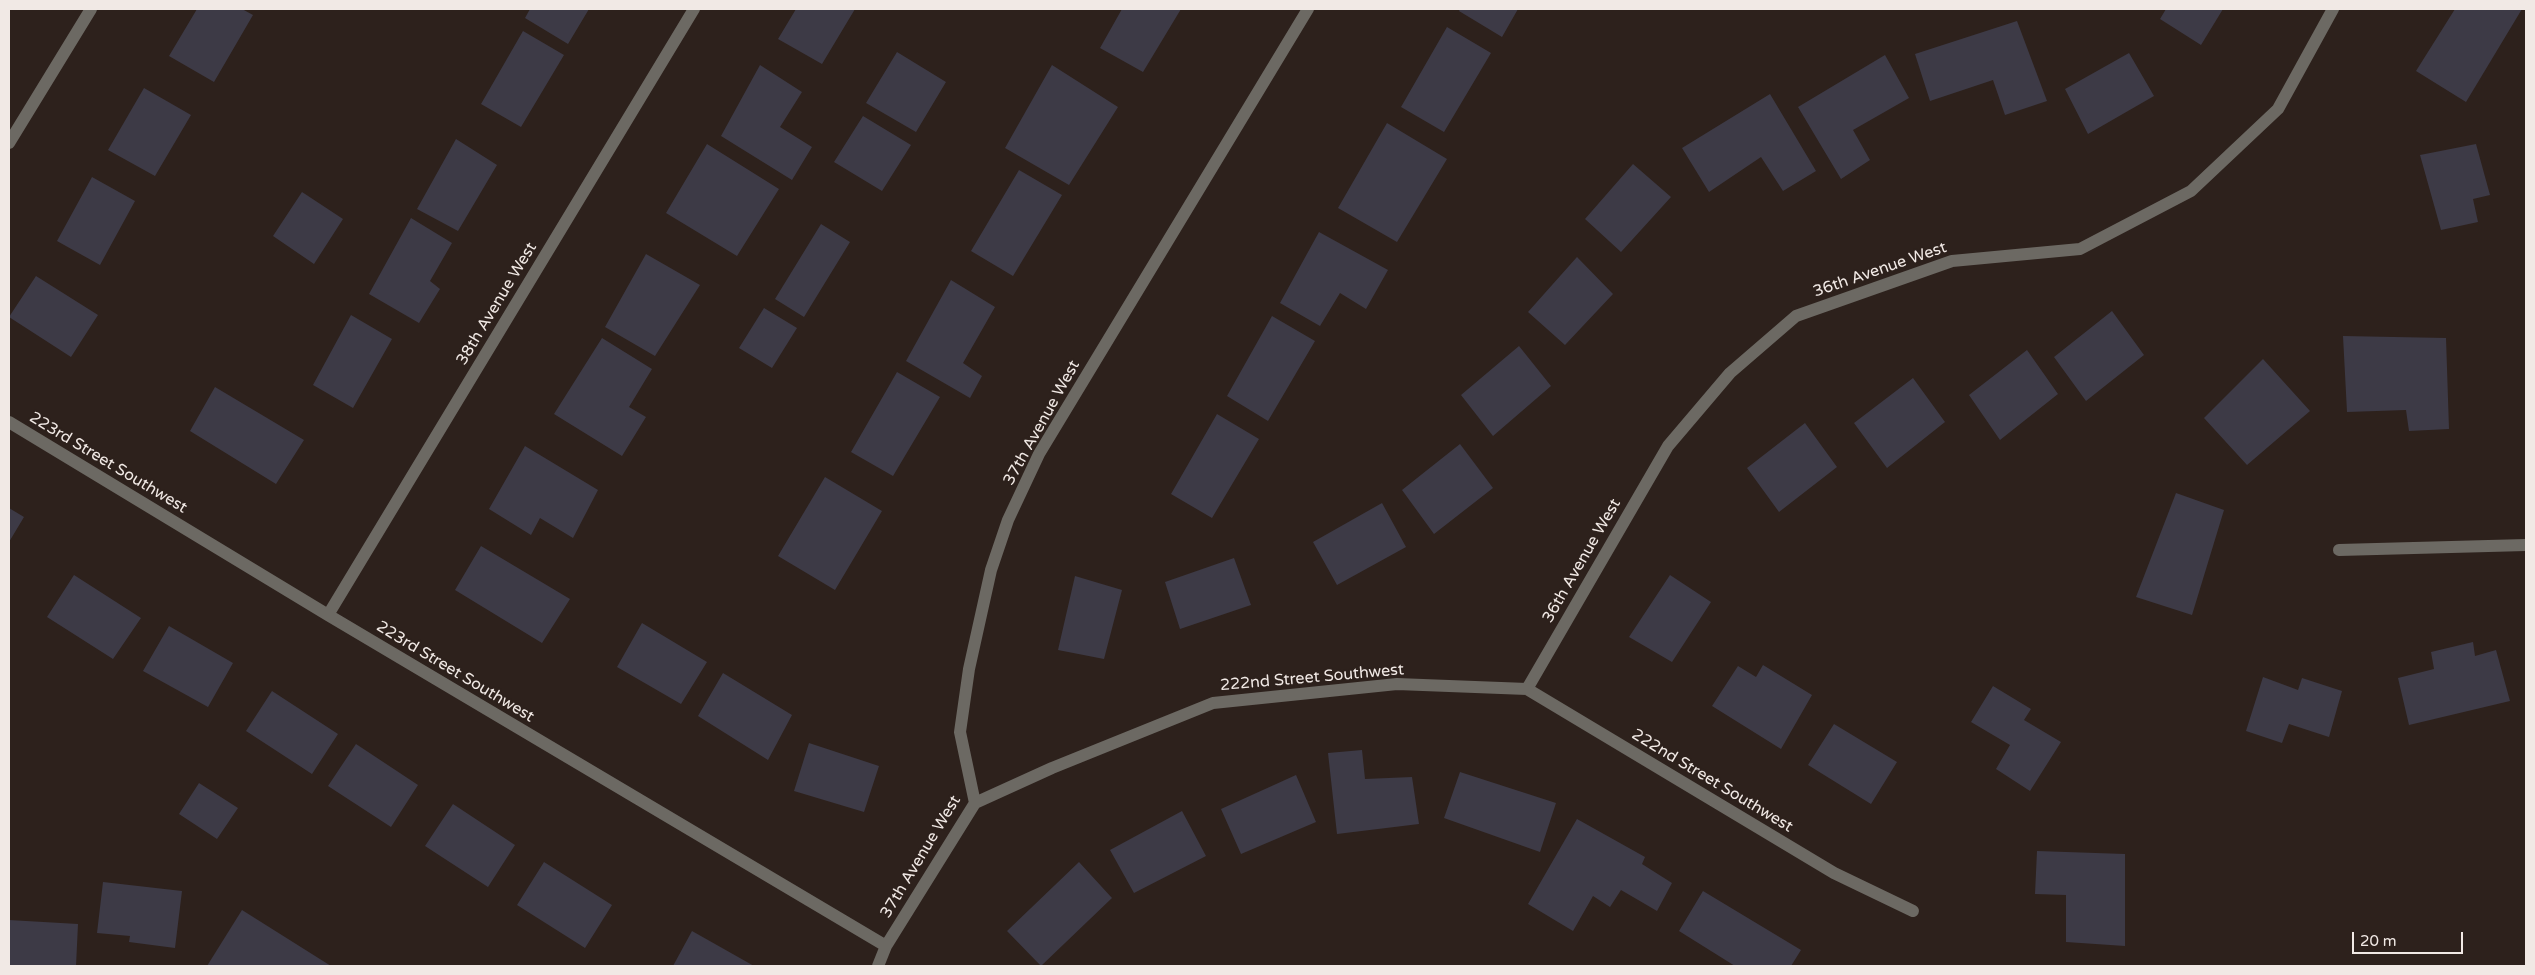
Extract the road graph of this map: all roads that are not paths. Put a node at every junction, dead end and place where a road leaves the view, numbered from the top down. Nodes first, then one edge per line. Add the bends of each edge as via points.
1 (91, 9) edge
2 (694, 9) edge
3 (1308, 9) edge
4 (2333, 9) edge
5 (9, 143) edge
6 (9, 422) edge
7 (2526, 545) edge
8 (2340, 550) dead end
9 (328, 615) junction
10 (1527, 689) junction
11 (975, 803) junction
12 (1912, 911) dead end
13 (886, 946) junction
14 (878, 966) edge

1 - 5 street
2 - 9 street, 38th Avenue West
3 - 11 street, 37th Avenue West via 1039,454 1008,520 991,570 969,669 960,732
4 - 10 street, 36th Avenue West via 2278,109 2191,191 2080,249 1952,261 1796,316 1730,372 1668,446
6 - 9 street, 223rd Street Southwest
7 - 8 street
9 - 13 street, 223rd Street Southwest
10 - 11 street, 222nd Street Southwest via 1397,684 1213,703
10 - 12 street, 222nd Street Southwest via 1834,873
11 - 13 street, 37th Avenue West
13 - 14 street, 37th Avenue West

